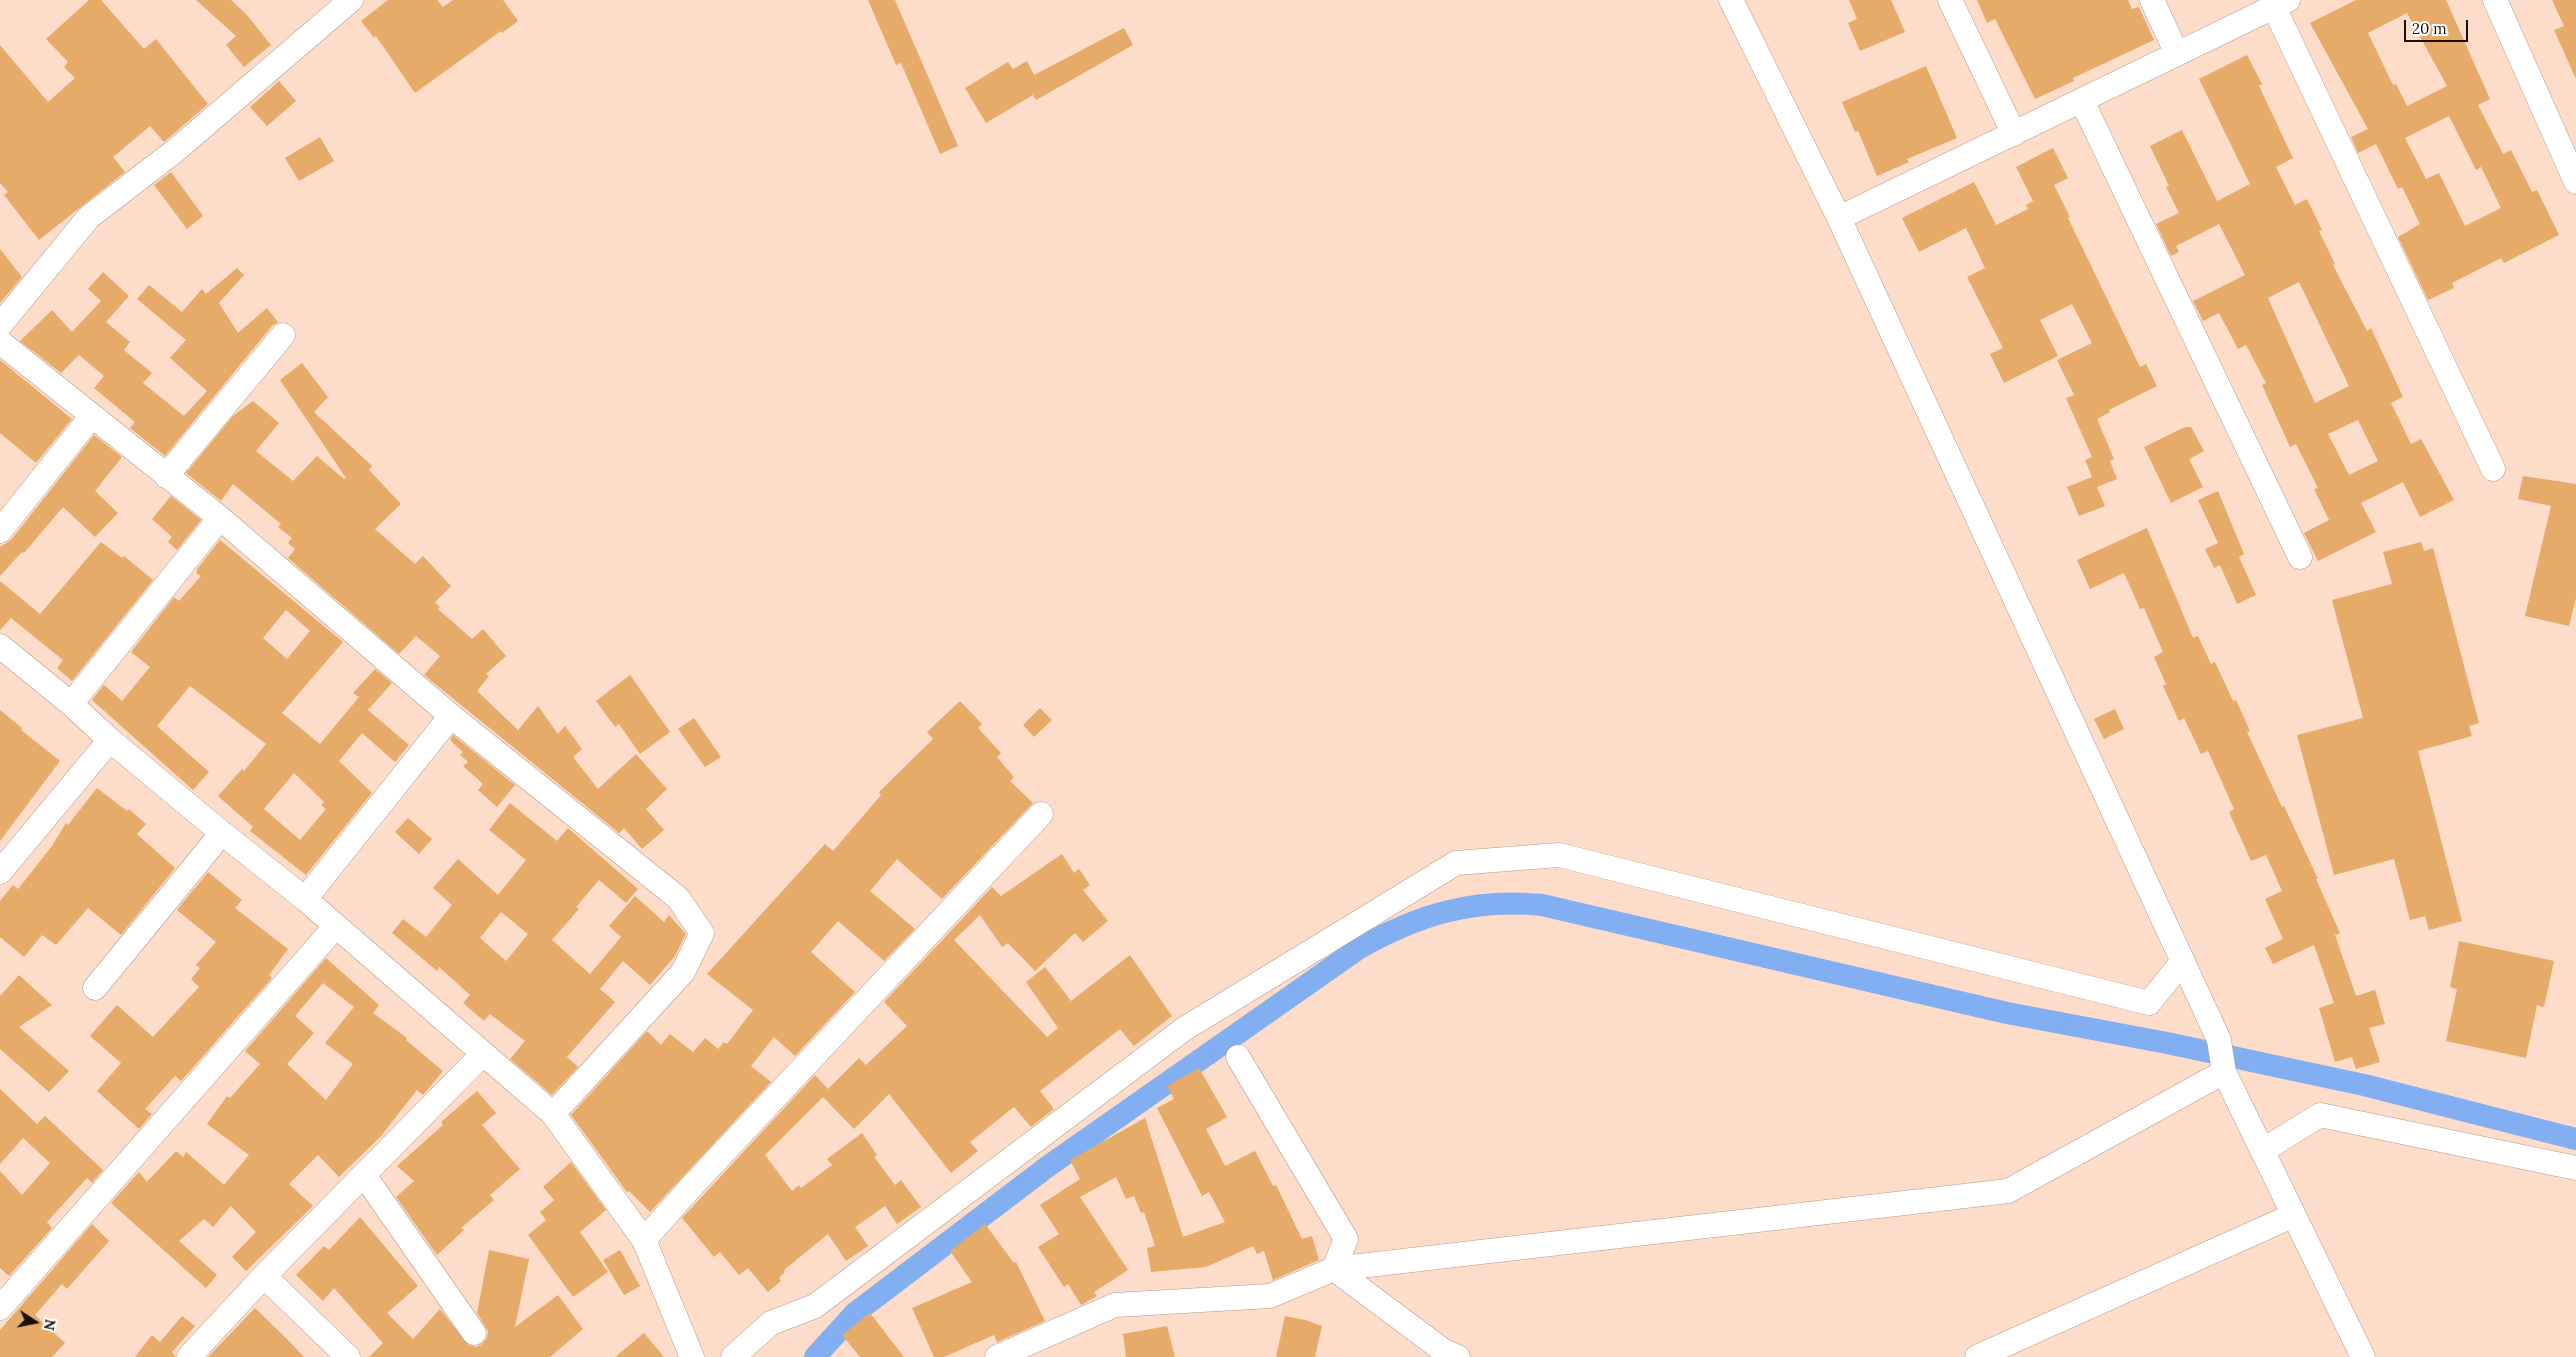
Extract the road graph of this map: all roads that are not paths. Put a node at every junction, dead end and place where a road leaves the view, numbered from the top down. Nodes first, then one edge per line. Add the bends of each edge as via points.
1 (351, 0) edge
2 (1731, 0) edge
3 (1950, 0) edge
4 (2152, 0) edge
5 (2495, 0) edge
6 (2281, 3) edge
7 (2176, 54) junction
8 (2082, 101) junction
9 (2014, 134) junction
10 (2576, 182) edge
11 (1839, 218) junction
12 (0, 325) edge
13 (283, 335) dead end
14 (0, 342) edge
15 (91, 417) junction
16 (2493, 469) dead end
17 (166, 476) junction
18 (220, 518) junction
19 (0, 531) edge
20 (2300, 557) dead end
21 (2, 651) edge
22 (71, 704) junction
23 (451, 716) junction
24 (110, 740) junction
25 (1041, 814) dead end
26 (222, 833) junction
27 (0, 872) edge
28 (305, 899) junction
29 (336, 926) junction
30 (2183, 961) junction
31 (95, 988) dead end
32 (482, 1054) junction
33 (1238, 1057) dead end
34 (2224, 1072) junction
35 (553, 1114) junction
36 (2262, 1151) junction
37 (2576, 1168) edge
38 (364, 1175) junction
39 (2292, 1216) junction
40 (644, 1240) junction
41 (1334, 1269) junction
42 (264, 1276) junction
43 (4, 1295) edge
44 (474, 1333) dead end
45 (189, 1357) edge
46 (348, 1357) edge
47 (692, 1357) edge
48 (733, 1357) edge
49 (997, 1357) edge
50 (1458, 1357) edge
51 (1976, 1357) edge
52 (2363, 1357) edge

1 - 12 street via 176,150 89,217
2 - 11 street
3 - 9 street
4 - 7 street
5 - 10 street
6 - 7 street
6 - 16 street
7 - 8 street
8 - 9 street
8 - 20 street
9 - 11 street
11 - 30 street
13 - 17 street
14 - 15 street
15 - 17 street
15 - 19 street
17 - 18 street
18 - 22 street
18 - 23 street
21 - 22 street
22 - 24 street
23 - 28 street
23 - 35 street via 678,898 702,933 683,972
24 - 26 street
24 - 27 street
25 - 40 street
26 - 28 street
26 - 31 street
28 - 29 street
29 - 32 street
29 - 43 street
30 - 34 street via 2219,1040
30 - 48 street via 2149,1003 1559,855 1456,863 1184,1028 815,1306 771,1324
32 - 35 street
32 - 38 street
33 - 41 street via 1346,1239
34 - 36 street
34 - 41 street via 2008,1192
35 - 40 street
36 - 37 street via 2320,1115
36 - 39 street
38 - 42 street
38 - 44 street
39 - 51 street
39 - 52 street
40 - 47 street
41 - 49 street via 1270,1296 1116,1305
41 - 50 street via 1444,1351
42 - 45 street
42 - 46 street

